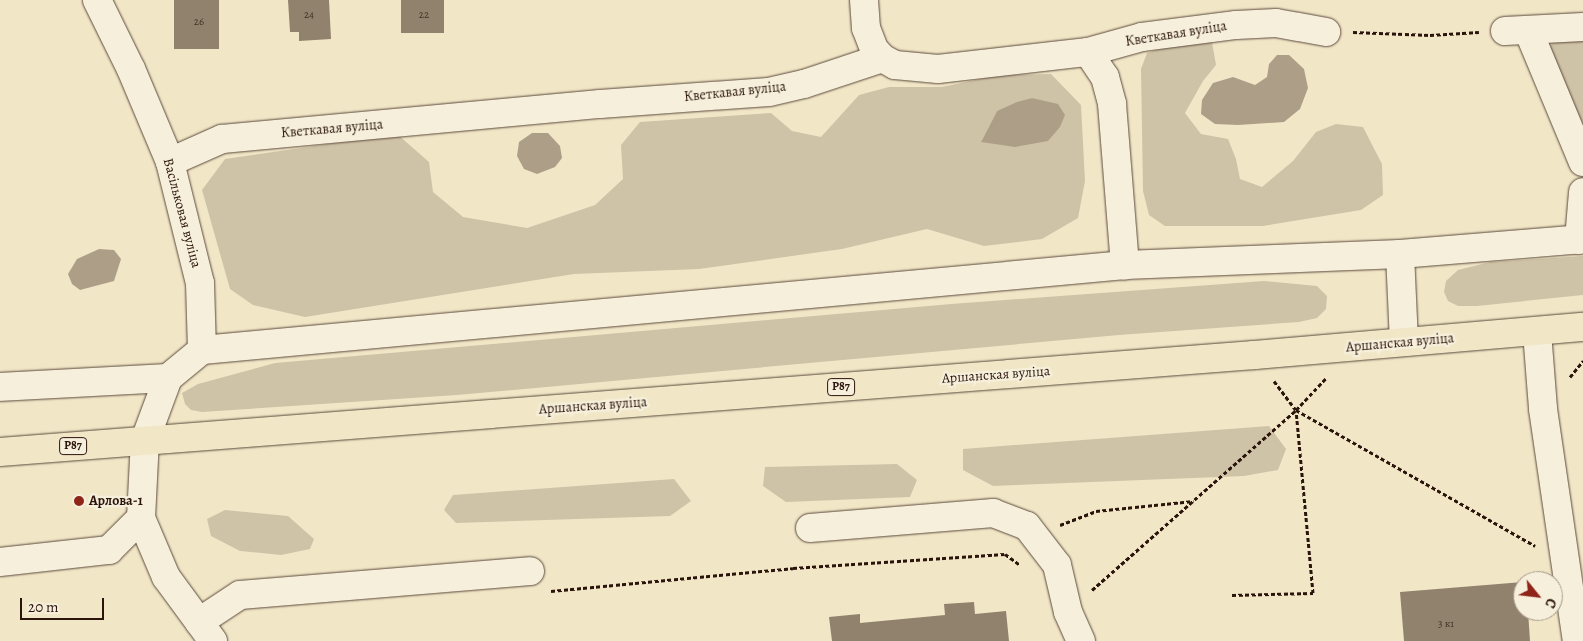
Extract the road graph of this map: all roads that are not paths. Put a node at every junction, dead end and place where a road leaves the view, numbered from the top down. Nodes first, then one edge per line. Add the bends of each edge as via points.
1 (97, 0) edge
2 (864, 0) edge
3 (1583, 27) edge
4 (1326, 32) road end
5 (1088, 52) junction
6 (882, 58) junction
7 (170, 162) junction
8 (1583, 162) edge
9 (1583, 192) edge
10 (1581, 240) edge
11 (1400, 254) junction
12 (1125, 265) junction
13 (1583, 327) edge
14 (1537, 332) junction
15 (1404, 342) junction
16 (202, 350) junction
17 (168, 378) junction
18 (0, 387) edge
19 (145, 440) junction
20 (0, 452) edge
21 (141, 518) junction
22 (810, 528) dead end
23 (0, 562) edge
24 (530, 571) road end
25 (206, 631) edge
26 (1081, 641) edge
27 (1577, 641) edge

1 - 7 street, Васільковая вуліца via 131,69
2 - 6 street via 866,28 874,49
3 - 8 street via 1517,30
4 - 5 street, Кветкавая вуліца via 1276,23 1236,25 1142,37
5 - 6 street, Кветкавая вуліца via 938,69 895,65
5 - 12 street via 1105,77 1112,104
6 - 7 street, Кветкавая вуліца via 770,92 600,104 222,139
7 - 16 street, Васільковая вуліца via 200,283
9 - 10 street
10 - 11 street
11 - 12 street
11 - 15 street
12 - 16 street
13 - 14 main road, Р87
14 - 15 main road, Аршанская вуліца / Р87
14 - 27 street via 1544,409
15 - 19 main road, Аршанская вуліца / Р87
16 - 17 street
17 - 18 street
17 - 19 street
19 - 20 main road, Р87
19 - 21 street
21 - 23 street via 109,550
21 - 25 street via 166,577
22 - 26 street via 993,513 1026,526 1057,565 1068,612
24 - 25 street via 240,595

